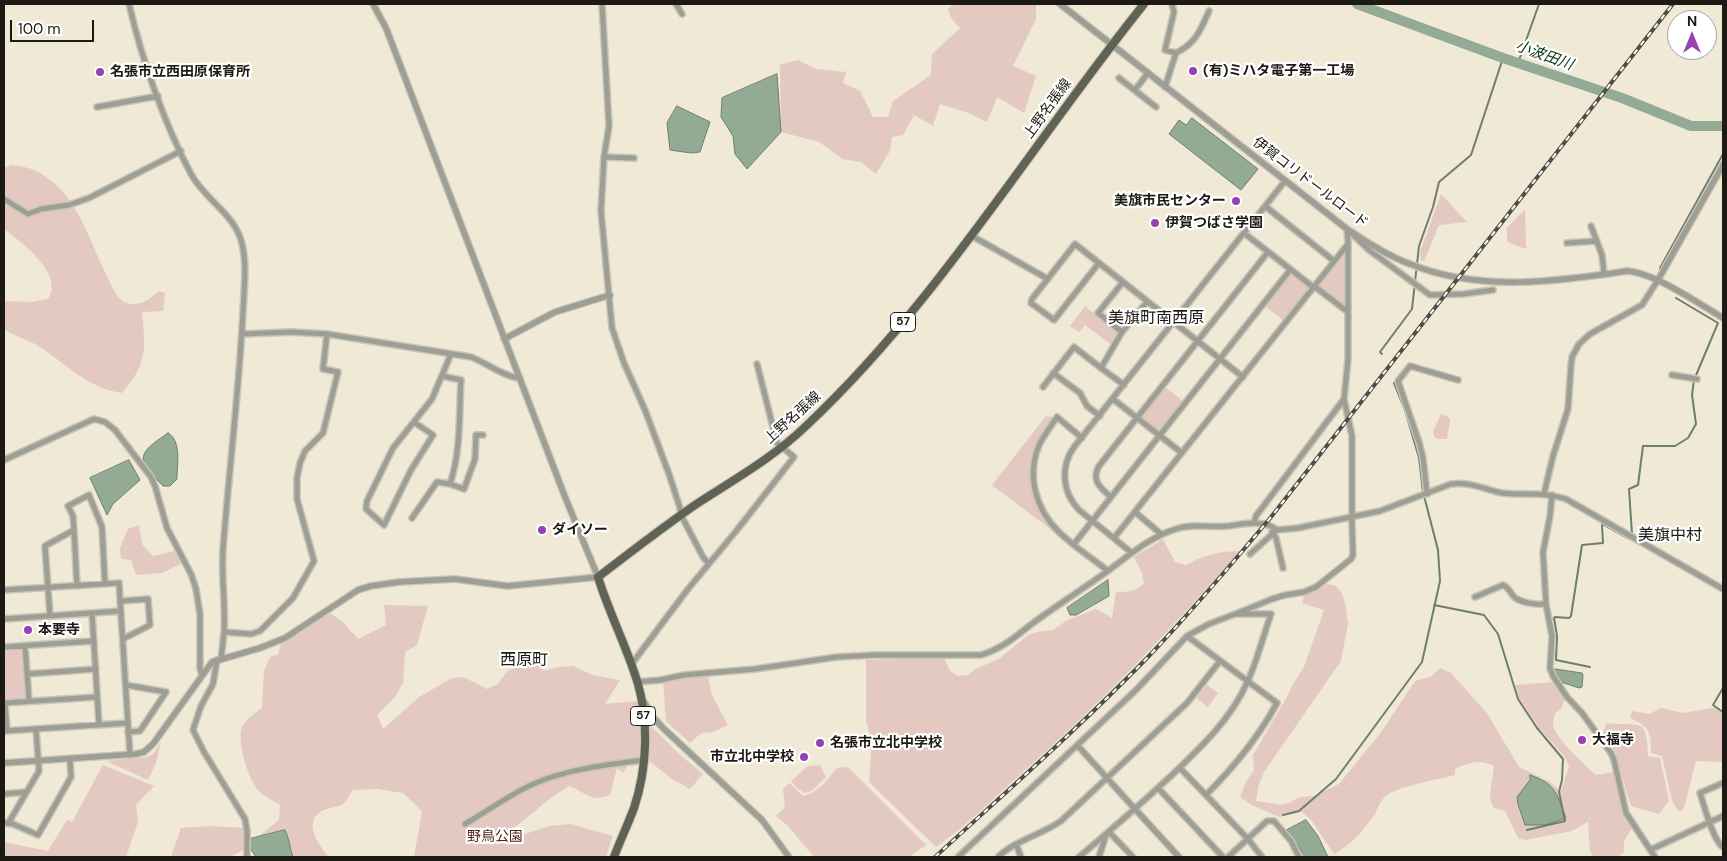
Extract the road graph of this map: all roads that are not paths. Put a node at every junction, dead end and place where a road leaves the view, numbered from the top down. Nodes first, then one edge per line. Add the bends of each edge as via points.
1 (129, 4) edge
2 (373, 4) edge
3 (602, 4) edge
4 (676, 4) edge
5 (1060, 4) edge
6 (1144, 4) edge
7 (1172, 4) edge
8 (1209, 11) dead end
9 (682, 14) dead end
10 (1111, 44) junction
11 (1176, 54) junction
12 (1148, 73) junction
13 (1119, 78) dead end
14 (1165, 87) junction
15 (1135, 90) junction
16 (158, 96) junction
17 (97, 107) dead end
18 (1156, 107) dead end
19 (181, 151) junction
20 (604, 157) junction
21 (634, 158) dead end
22 (1723, 165) edge
23 (1285, 181) junction
24 (4, 199) edge
25 (1265, 206) junction
26 (1591, 226) dead end
27 (1347, 230) junction
28 (1244, 233) junction
29 (972, 236) junction
30 (1597, 241) junction
31 (1348, 243) junction
32 (1567, 243) dead end
33 (1268, 252) junction
34 (1334, 261) junction
35 (1099, 263) junction
36 (1290, 270) junction
37 (1604, 274) junction
38 (1048, 279) junction
39 (1658, 280) junction
40 (1123, 282) junction
41 (1314, 287) junction
42 (1493, 290) dead end
43 (610, 295) junction
44 (1147, 302) junction
45 (1348, 312) junction
46 (1723, 318) edge
47 (1174, 323) junction
48 (1122, 332) junction
49 (242, 334) junction
50 (326, 334) junction
51 (504, 339) junction
52 (1198, 341) junction
53 (451, 354) junction
54 (1220, 359) junction
55 (757, 364) dead end
56 (1102, 368) junction
57 (1053, 373) junction
58 (1672, 375) dead end
59 (442, 376) junction
60 (1243, 377) junction
61 (520, 378) junction
62 (1695, 378) dead end
63 (1458, 380) dead end
64 (1124, 385) junction
65 (1042, 387) dead end
66 (1113, 399) junction
67 (1344, 399) junction
68 (1100, 416) junction
69 (1137, 418) junction
70 (414, 422) junction
71 (483, 435) dead end
72 (1159, 435) junction
73 (1082, 438) junction
74 (782, 447) junction
75 (1182, 453) junction
76 (4, 460) edge
77 (450, 484) junction
78 (1544, 494) junction
79 (1425, 495) junction
80 (1552, 495) junction
81 (1111, 497) junction
82 (1135, 512) junction
83 (680, 515) junction
84 (412, 518) dead end
85 (1352, 518) junction
86 (1092, 520) junction
87 (1254, 523) junction
88 (74, 530) junction
89 (1275, 531) junction
90 (1161, 534) junction
91 (1114, 538) junction
92 (1074, 544) junction
93 (1132, 553) junction
94 (1250, 554) dead end
95 (708, 563) junction
96 (1283, 568) dead end
97 (1108, 571) junction
98 (598, 576) junction
99 (105, 584) junction
100 (77, 586) junction
101 (48, 587) junction
102 (1723, 589) edge
103 (4, 590) edge
104 (1475, 597) dead end
105 (121, 601) junction
106 (1546, 604) junction
107 (121, 611) junction
108 (92, 613) junction
109 (1235, 614) junction
110 (50, 616) junction
111 (4, 619) edge
112 (224, 632) junction
113 (1187, 636) junction
114 (123, 639) junction
115 (94, 641) junction
116 (25, 646) junction
117 (4, 647) edge
118 (219, 660) junction
119 (1220, 661) junction
120 (631, 665) junction
121 (96, 669) junction
122 (27, 674) junction
123 (202, 674) junction
124 (637, 682) junction
125 (1248, 682) junction
126 (126, 685) junction
127 (640, 694) junction
128 (97, 697) junction
129 (29, 702) junction
130 (4, 703) edge
131 (128, 723) junction
132 (99, 725) junction
133 (36, 729) junction
134 (5, 731) edge
135 (128, 732) junction
136 (1078, 746) junction
137 (130, 755) junction
138 (70, 759) junction
139 (38, 760) junction
140 (644, 760) junction
141 (4, 762) edge
142 (1180, 768) junction
143 (1106, 778) junction
144 (1723, 783) edge
145 (1158, 788) junction
146 (26, 792) junction
147 (4, 794) edge
148 (1206, 795) junction
149 (1135, 809) junction
150 (1723, 816) edge
151 (6, 822) edge
152 (1710, 823) junction
153 (465, 824) dead end
154 (1108, 833) junction
155 (1248, 839) junction
156 (1016, 844) junction
157 (1723, 847) edge
158 (1650, 850) junction
159 (247, 857) edge
160 (614, 857) edge
161 (789, 857) edge
162 (958, 857) edge
163 (998, 857) edge
164 (1021, 857) edge
165 (1080, 857) edge
166 (1099, 857) edge
167 (1133, 857) edge
168 (1179, 857) edge
169 (1223, 857) edge
170 (1228, 857) edge
171 (1262, 857) edge
172 (1300, 857) edge
173 (1655, 857) edge

1 - 16 street via 143,58
2 - 51 street via 386,28
3 - 20 street via 609,126
4 - 9 street
5 - 10 street, 伊賀コリドールロード
6 - 10 main road, 上野名張線 / 57
7 - 11 street via 1174,12 1164,50
8 - 11 street via 1198,34 1186,49
10 - 12 street, 伊賀コリドールロード
10 - 29 main road, 上野名張線 / 57
11 - 14 street
12 - 14 street, 伊賀コリドールロード
12 - 15 street
13 - 15 street
14 - 23 street, 伊賀コリドールロード
15 - 18 street
16 - 17 street
16 - 19 street
19 - 24 street via 69,205 28,214
19 - 49 street via 195,181 231,220 240,237 244,274
20 - 21 street
20 - 43 street via 601,211
22 - 39 street
23 - 25 street
23 - 27 street, 伊賀コリドールロード
25 - 28 street
25 - 34 street
26 - 30 street
27 - 31 street
27 - 37 street, 伊賀コリドールロード via 1416,267 1465,280 1539,282
27 - 42 street via 1368,250 1430,295
28 - 33 street
28 - 47 street
29 - 38 street
29 - 74 main road, 上野名張線 / 57 via 898,329 846,387
30 - 32 street
30 - 37 street
31 - 34 street
31 - 45 street
33 - 36 street
33 - 52 street
34 - 41 street
35 - 38 street via 1075,244
35 - 38 street via 1054,320 1031,303
35 - 40 street
36 - 41 street
36 - 54 street
37 - 39 street, 伊賀コリドールロード via 1635,272
39 - 46 street, 伊賀コリドールロード
39 - 78 street via 1642,305 1578,344 1572,357 1568,409
40 - 44 street
40 - 48 street via 1098,313
41 - 45 street
41 - 60 street
43 - 51 street via 555,312
43 - 83 street via 614,336 669,474
44 - 47 street
44 - 48 street
45 - 67 street
47 - 52 street
47 - 64 street
48 - 56 street
49 - 50 street
49 - 112 street via 222,552
50 - 53 street
50 - 112 street via 323,369 338,372 323,433 305,451 297,478 297,499 314,562 293,598 260,631 251,634
51 - 61 street
52 - 54 street
52 - 69 street
53 - 59 street
53 - 61 street via 471,357 513,378
54 - 60 street
54 - 72 street
55 - 74 street via 777,443
56 - 57 street via 1074,347
56 - 64 street
57 - 65 street
57 - 68 street via 1080,393 1087,406
58 - 62 street
59 - 70 street via 432,399
59 - 77 street via 461,380 458,446
60 - 75 street
61 - 98 street
63 - 79 street via 1410,366 1398,381 1420,442
64 - 66 street
66 - 68 street
66 - 69 street
67 - 85 street via 1352,436
67 - 87 street
68 - 73 street
69 - 72 street
69 - 81 street via 1096,472 1097,484
70 - 70 street via 392,448 368,501 366,509 384,526 411,470 433,435
71 - 77 street via 476,435 475,459 464,489
72 - 75 street
72 - 81 street
73 - 86 street via 1066,462 1065,483 1072,501
73 - 92 street via 1058,418 1039,446 1033,473 1035,492 1044,514 1058,532
74 - 83 main road, 上野名張線 / 57
74 - 95 street via 794,457
75 - 82 street
76 - 123 street via 94,419 106,422 115,430 151,477 167,528 191,574 200,614
77 - 84 street via 437,482
78 - 79 street via 1504,493 1455,484
78 - 80 street
79 - 85 street
80 - 102 street via 1569,500
80 - 106 street via 1543,548
81 - 86 street
82 - 90 street
82 - 91 street
83 - 95 street
83 - 98 main road, 上野名張線 / 57
85 - 89 street
85 - 109 street via 1351,559 1316,588 1272,599
86 - 91 street
86 - 92 street
87 - 89 street via 1273,526
87 - 90 street via 1191,526
88 - 99 street via 68,506 90,495 102,527
88 - 100 street
88 - 101 street via 45,546
89 - 94 street
89 - 96 street
90 - 93 street
91 - 93 street
92 - 97 street
93 - 97 street
95 - 120 street
97 - 124 street via 1012,640 981,655 838,657
98 - 118 street via 508,586 455,579 384,583 349,596 285,638
98 - 120 main road, 57
99 - 100 street
99 - 105 street via 120,582
100 - 101 street
101 - 103 street
101 - 110 street
104 - 106 street via 1503,585 1518,600
105 - 107 street
105 - 114 street via 148,600 150,626
106 - 158 street via 1551,629 1550,668 1566,696 1611,753 1626,812
107 - 108 street
107 - 114 street
108 - 110 street
108 - 115 street
109 - 113 street
109 - 125 street via 1271,614
110 - 111 street
112 - 118 street
113 - 119 street
113 - 136 street
114 - 126 street
115 - 116 street
115 - 121 street
116 - 117 street
116 - 122 street
118 - 123 street via 212,662
118 - 159 street via 213,684 193,730 244,819
119 - 125 street
119 - 143 street via 1187,703
120 - 124 main road, 57
121 - 122 street
121 - 128 street
122 - 129 street
123 - 137 street via 151,747
124 - 127 main road, 57
125 - 142 street via 1220,727
125 - 148 street via 1276,703 1239,761
126 - 131 street
126 - 135 street via 166,692 140,731
127 - 140 main road, 57
127 - 161 street via 653,717 762,820
128 - 129 street
128 - 132 street
129 - 130 street
130 - 134 street
131 - 132 street
131 - 135 street
132 - 133 street
133 - 134 street
133 - 139 street
135 - 137 street
136 - 143 street
136 - 162 street
137 - 138 street
138 - 139 street
138 - 151 street via 71,777 38,835
139 - 141 street
139 - 146 street via 39,772
140 - 153 street via 543,780
140 - 160 main road, 57 via 635,804
142 - 145 street
142 - 148 street
143 - 149 street
143 - 156 street via 1061,821
144 - 152 street via 1700,793
145 - 149 street
145 - 169 street
146 - 147 street
146 - 151 street
148 - 155 street
149 - 154 street
149 - 168 street
150 - 152 street
152 - 157 street
152 - 158 street
154 - 165 street
154 - 166 street
154 - 167 street
155 - 170 street
155 - 171 street
155 - 172 street via 1267,821 1274,821 1291,840
156 - 163 street
156 - 164 street
158 - 173 street

